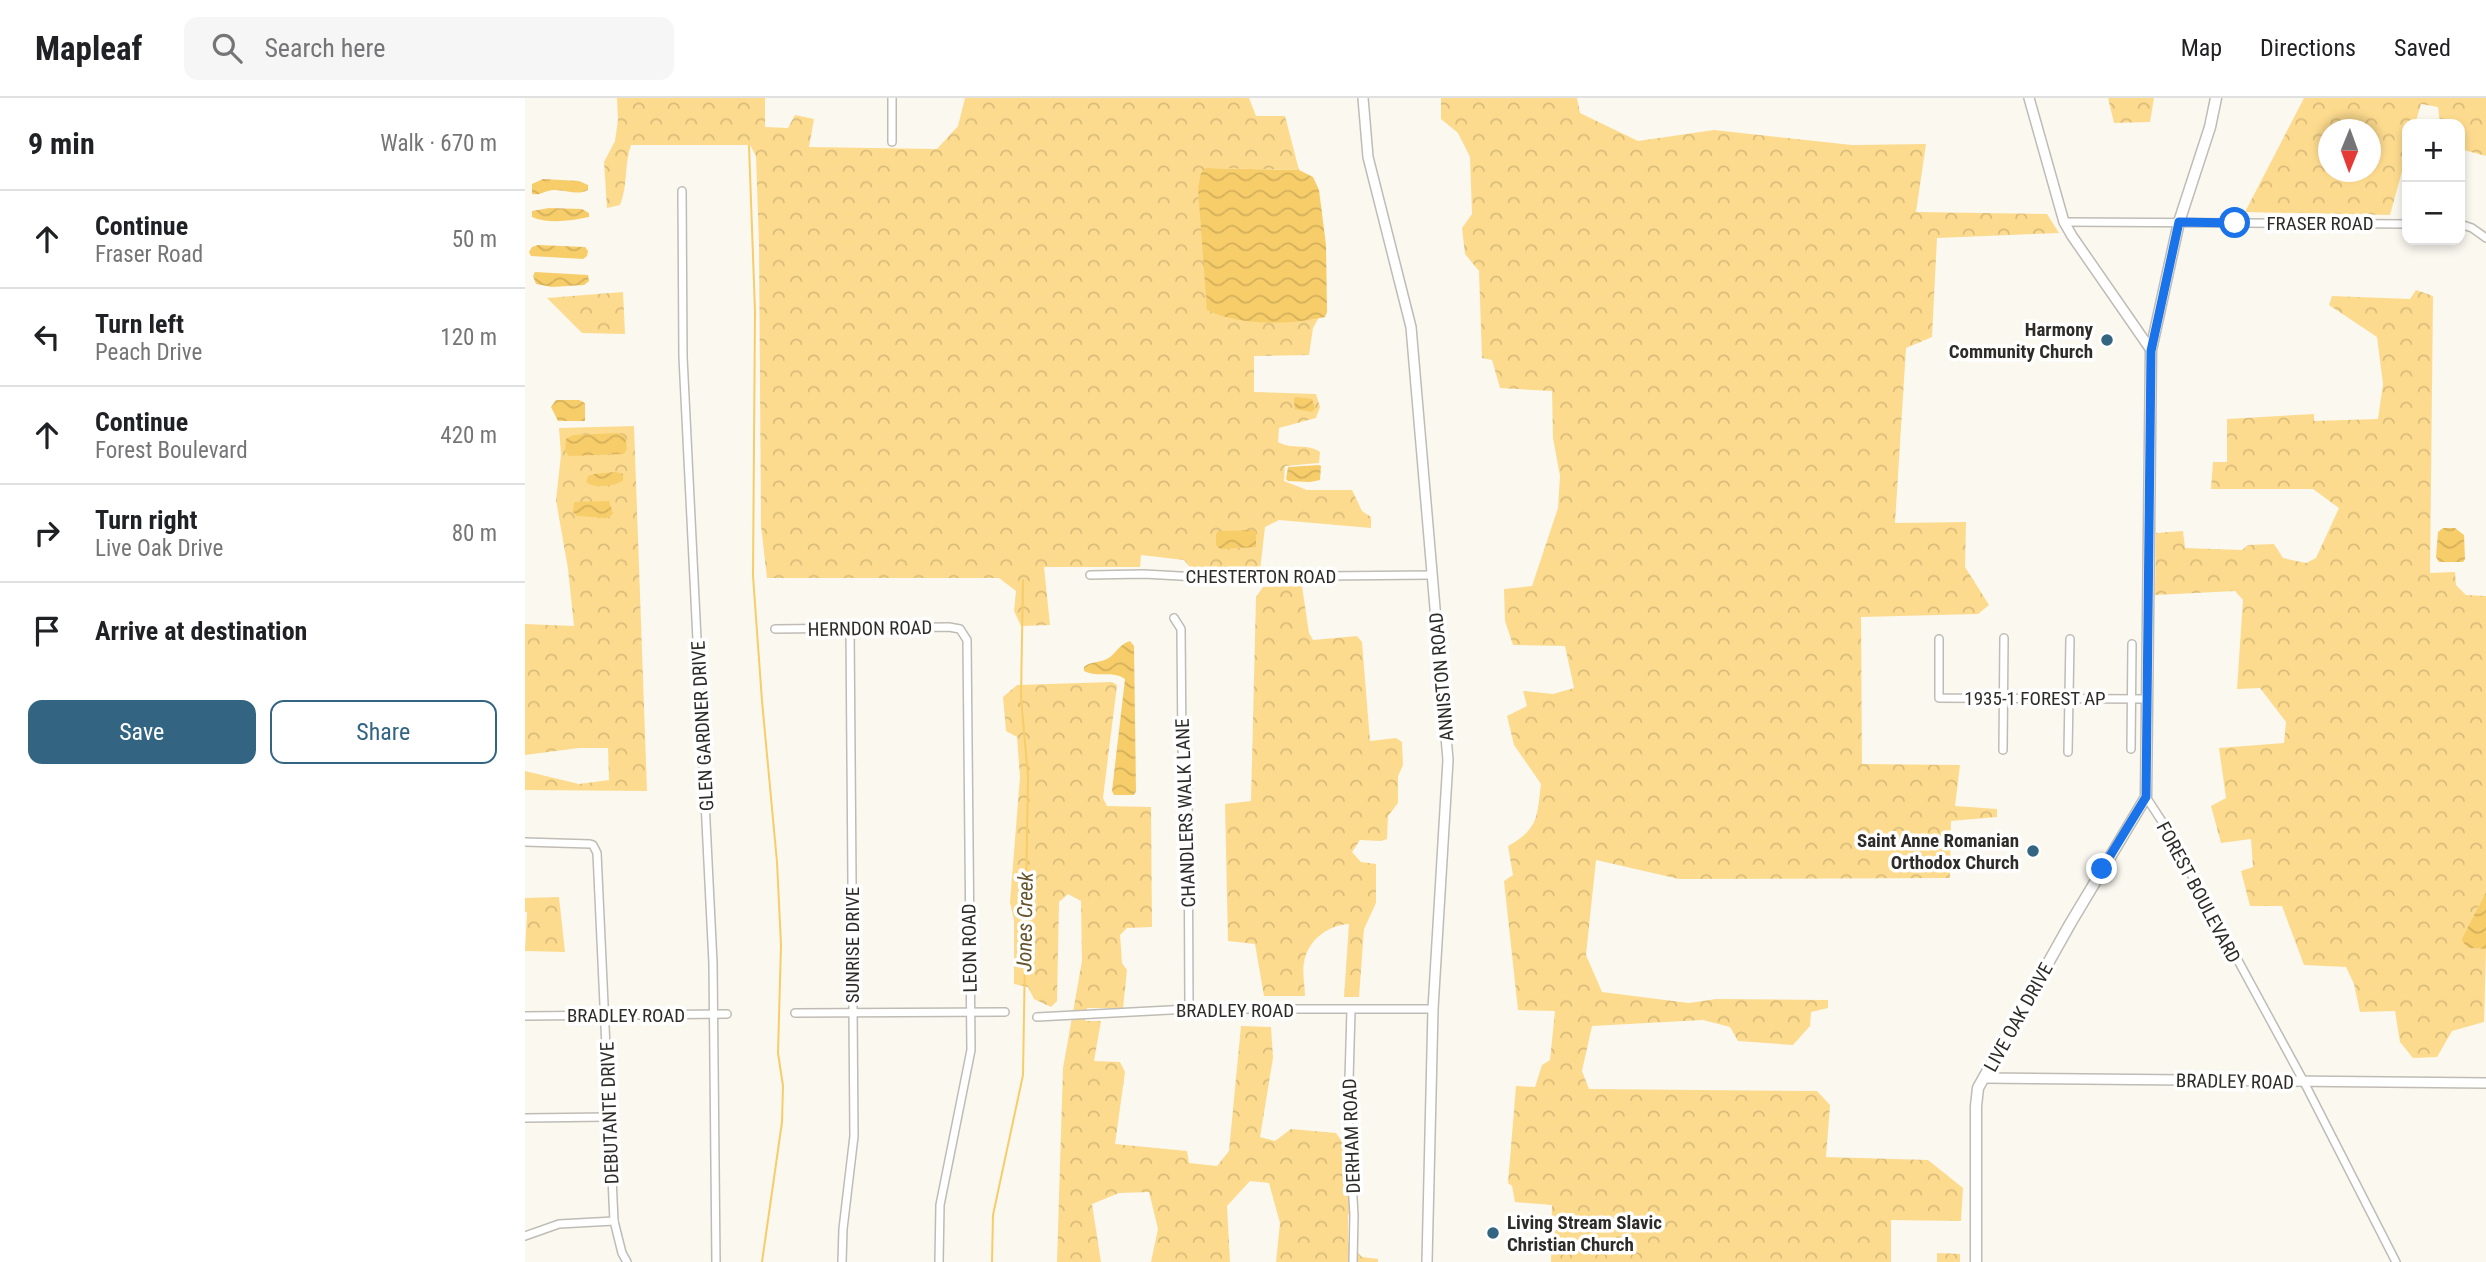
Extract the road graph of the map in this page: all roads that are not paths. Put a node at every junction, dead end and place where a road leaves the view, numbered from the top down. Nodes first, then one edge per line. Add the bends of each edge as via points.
1 (892, 98) edge
2 (1363, 98) edge
3 (2029, 98) edge
4 (2216, 98) edge
5 (892, 142) dead end
6 (683, 191) dead end
7 (2064, 222) junction
8 (2179, 222) junction
9 (2402, 223) edge
10 (2465, 226) edge
11 (2486, 238) edge
12 (2151, 351) junction
13 (1090, 575) dead end
14 (1431, 575) junction
15 (1174, 618) dead end
16 (850, 628) junction
17 (775, 629) dead end
18 (964, 632) joint
19 (2004, 638) dead end
20 (1939, 639) dead end
21 (2070, 639) dead end
22 (2132, 644) dead end
23 (2004, 698) junction
24 (2069, 698) junction
25 (2132, 698) junction
26 (2148, 698) junction
27 (2131, 749) dead end
28 (2003, 750) dead end
29 (2068, 752) dead end
30 (2146, 797) junction
31 (525, 842) edge
32 (1189, 1009) junction
33 (1433, 1009) junction
34 (1351, 1010) junction
35 (853, 1012) junction
36 (970, 1012) junction
37 (1005, 1012) dead end
38 (795, 1013) dead end
39 (712, 1014) junction
40 (727, 1014) dead end
41 (606, 1015) junction
42 (525, 1016) edge
43 (1037, 1017) dead end
44 (1984, 1078) junction
45 (2304, 1082) junction
46 (2486, 1083) edge
47 (609, 1117) junction
48 (525, 1118) edge
49 (614, 1221) junction
50 (525, 1236) edge
51 (627, 1262) edge
52 (716, 1262) edge
53 (842, 1262) edge
54 (939, 1262) edge
55 (1353, 1262) edge
56 (1427, 1262) edge
57 (1976, 1262) edge
58 (2396, 1262) edge

1 - 5 street
2 - 14 street, ANNISTON ROAD via 1370,165 1412,327
3 - 7 street
4 - 8 main road
6 - 39 street, GLEN GARDNER DRIVE via 683,357
7 - 8 street, FRASER ROAD
7 - 12 street
8 - 9 street, FRASER ROAD
8 - 12 main road
10 - 11 street
12 - 26 main road
13 - 14 street, CHESTERTON ROAD
14 - 33 street, ANNISTON ROAD via 1448,778
15 - 32 street, CHANDLERS WALK LANE via 1181,629 1182,750 1188,789
16 - 17 street, HERNDON ROAD
16 - 18 street, HERNDON ROAD via 949,627
16 - 35 street, SUNRISE DRIVE
18 - 36 street, LEON ROAD
19 - 23 street
20 - 23 street, 1935-1 FOREST AP via 1939,698
21 - 24 street
22 - 25 street
23 - 24 street, 1935-1 FOREST AP
23 - 28 street
24 - 25 street, 1935-1 FOREST AP
24 - 29 street
25 - 26 street, 1935-1 FOREST AP
25 - 27 street
26 - 30 main road
30 - 44 main road, LIVE OAK DRIVE
30 - 45 street, FOREST BOULEVARD
31 - 41 street, DEBUTANTE DRIVE via 585,843 593,845 597,853
32 - 34 street, BRADLEY ROAD
32 - 43 street, BRADLEY ROAD
33 - 34 street, BRADLEY ROAD
33 - 56 street, ANNISTON ROAD
34 - 55 street, DERHAM ROAD via 1348,1115
35 - 36 street
35 - 38 street
35 - 53 street, SUNRISE DRIVE via 854,1136
36 - 37 street
36 - 54 street, LEON ROAD via 970,1063 940,1205
39 - 40 street, BRADLEY ROAD
39 - 41 street, BRADLEY ROAD
39 - 52 street, GLEN GARDNER DRIVE
41 - 42 street, BRADLEY ROAD
41 - 47 street, DEBUTANTE DRIVE
44 - 45 street, BRADLEY ROAD
44 - 57 main road, LIVE OAK DRIVE via 1976,1106
45 - 46 street, BRADLEY ROAD
45 - 58 street, FOREST BOULEVARD
47 - 48 street
47 - 49 street, DEBUTANTE DRIVE
49 - 50 street via 559,1224
49 - 51 street, DEBUTANTE DRIVE

